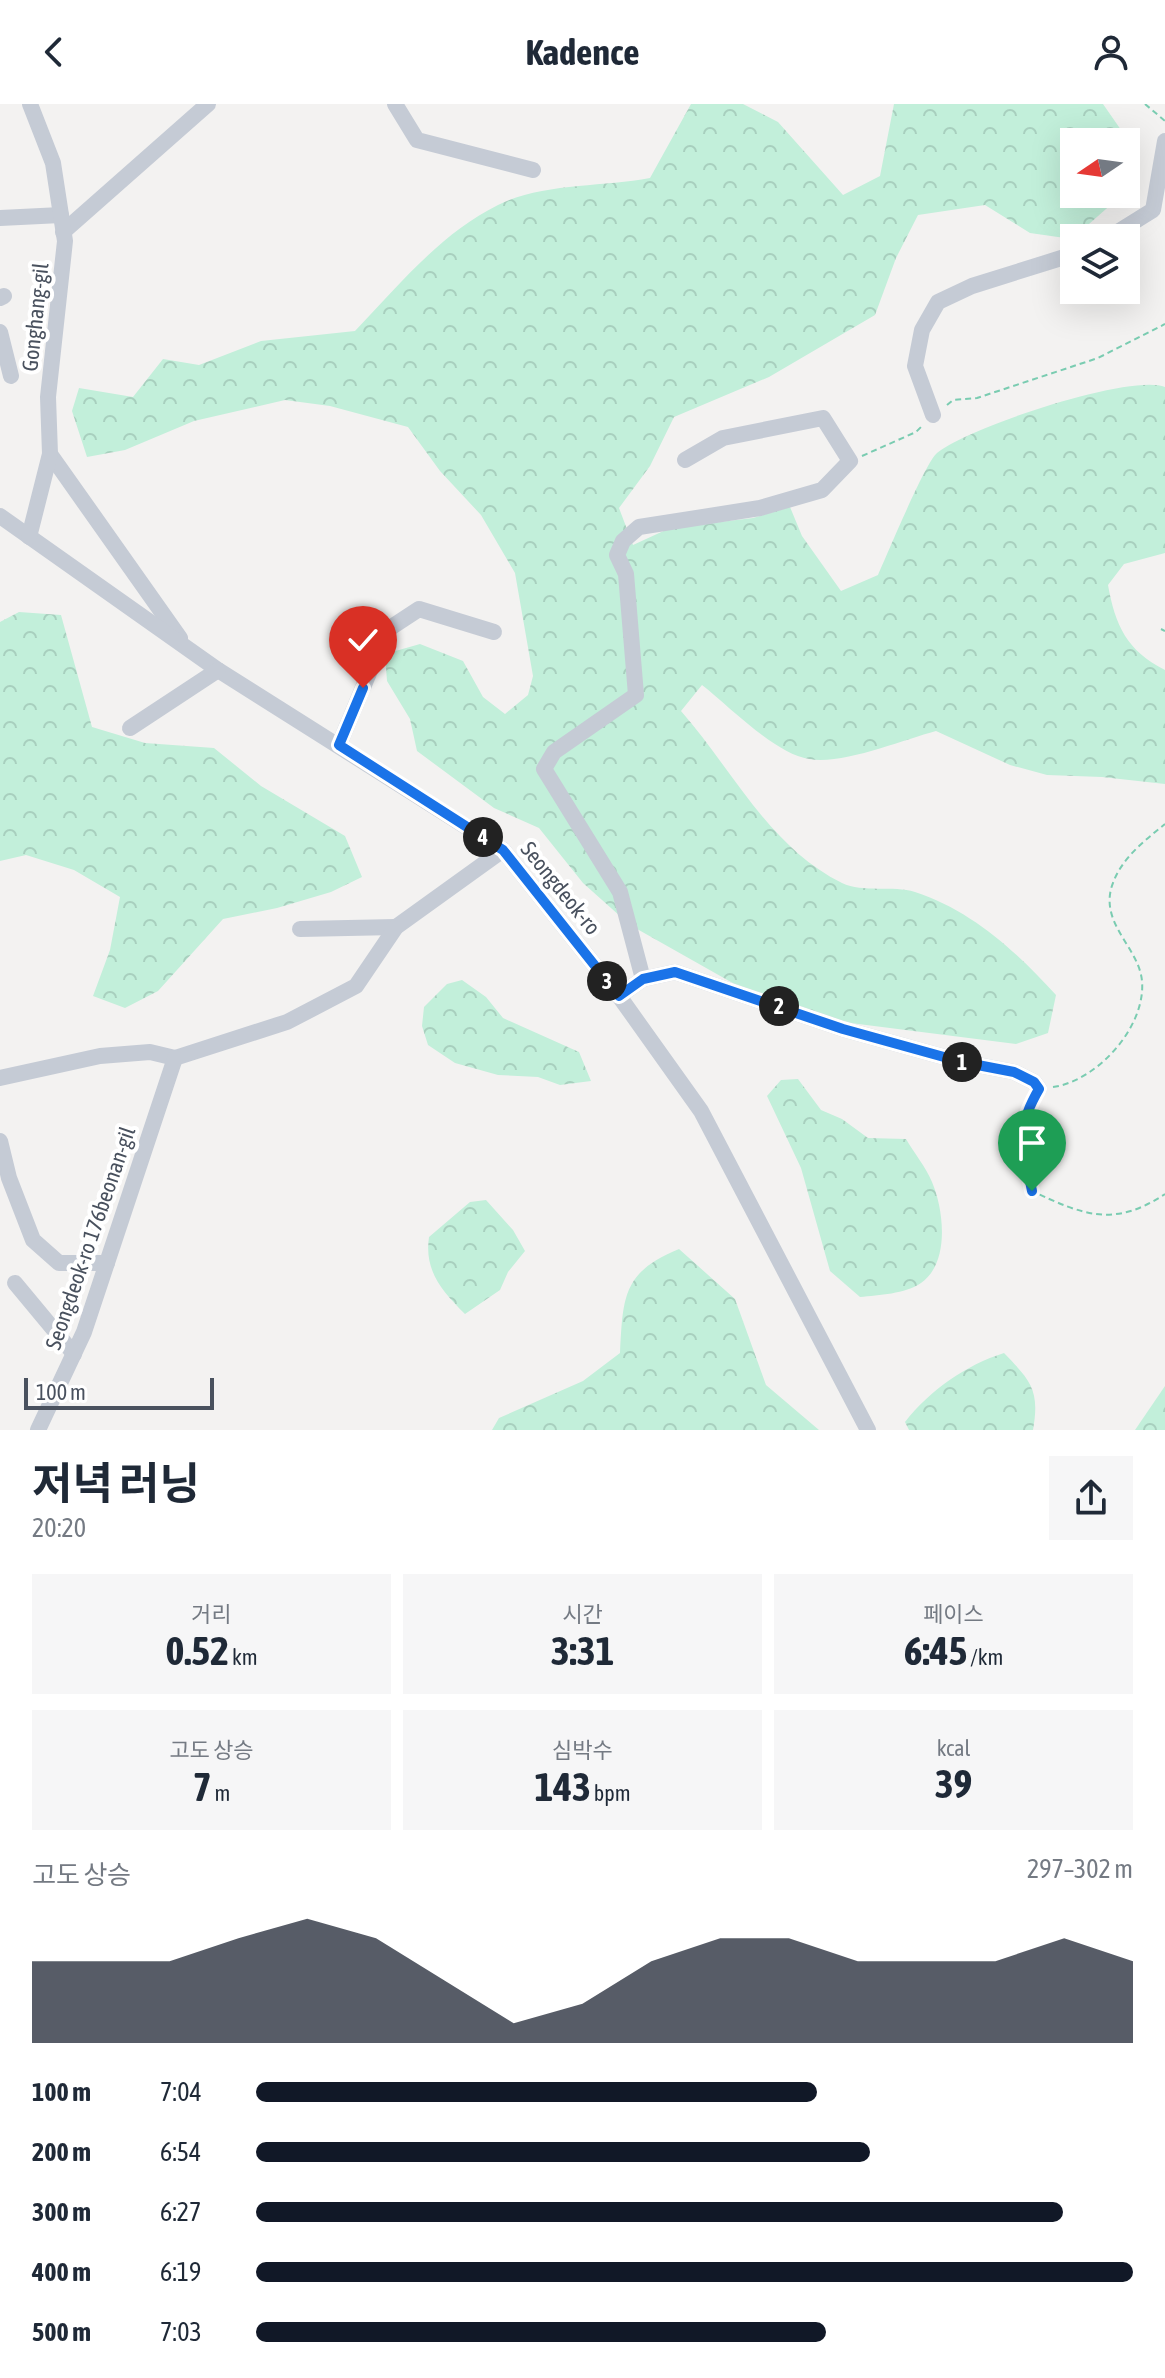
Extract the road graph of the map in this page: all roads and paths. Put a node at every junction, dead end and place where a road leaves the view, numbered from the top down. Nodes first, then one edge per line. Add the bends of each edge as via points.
1 (30, 104) edge
2 (208, 104) edge
3 (395, 104) edge
4 (1145, 104) edge
5 (1165, 121) edge
6 (1165, 141) edge
7 (533, 170) dead end
8 (0, 218) edge
9 (62, 224) junction
10 (1130, 224) edge
11 (1060, 258) edge
12 (1165, 324) edge
13 (0, 332) edge
14 (11, 376) dead end
15 (933, 415) junction
16 (50, 454) junction
17 (685, 460) dead end
18 (850, 461) junction
19 (0, 516) edge
20 (29, 537) junction
21 (494, 632) dead end
22 (188, 649) junction
23 (218, 670) junction
24 (130, 728) dead end
25 (339, 745) junction
26 (1165, 824) edge
27 (503, 850) junction
28 (396, 927) junction
29 (300, 929) dead end
30 (643, 979) junction
31 (619, 996) junction
32 (175, 1058) junction
33 (0, 1078) edge
34 (1039, 1089) junction
35 (0, 1141) edge
36 (1165, 1194) edge
37 (107, 1263) junction
38 (15, 1283) dead end
39 (74, 1354) junction
40 (38, 1430) edge
41 (868, 1430) edge

1 - 9 street, Gonghang-gil via 53,163
2 - 9 street
3 - 7 street via 417,140
4 - 5 path
6 - 10 street via 1153,210
8 - 9 street
9 - 16 street, Gonghang-gil via 48,397
11 - 15 street via 938,302 922,330 915,366
12 - 15 path via 1098,358 977,398 953,400
13 - 14 street
15 - 18 path via 916,432
16 - 20 street, Gonghang-gil
16 - 22 street
17 - 18 street via 723,438 823,418
18 - 30 street via 822,490 760,508 639,527 617,555 626,574 636,695 554,752 544,769 620,892
19 - 20 street, Seongdeok-ro
20 - 22 street, Seongdeok-ro
21 - 25 street via 419,609 387,630
22 - 23 street, Seongdeok-ro
23 - 24 street
23 - 25 street, Seongdeok-ro
25 - 27 street, Seongdeok-ro
26 - 34 path via 1125,861 1111,890 1110,911 1138,965 1139,1006 1108,1058 1065,1086
27 - 28 street
27 - 31 street, Seongdeok-ro
28 - 29 street
28 - 32 street via 356,986 287,1022
30 - 31 street
30 - 34 street via 675,972 843,1029 1014,1072
31 - 41 street, Seongdeok-ro via 701,1111
32 - 33 street via 150,1052 100,1056
32 - 37 street, Seongdeok-ro 176beonan-gil
34 - 36 path via 1023,1116 1021,1131 1032,1191 1080,1213 1107,1216 1135,1211
35 - 37 street via 33,1240 59,1263
37 - 39 street, Seongdeok-ro 176beonan-gil
38 - 39 street
39 - 40 street, Seongdeok-ro 176beonan-gil

